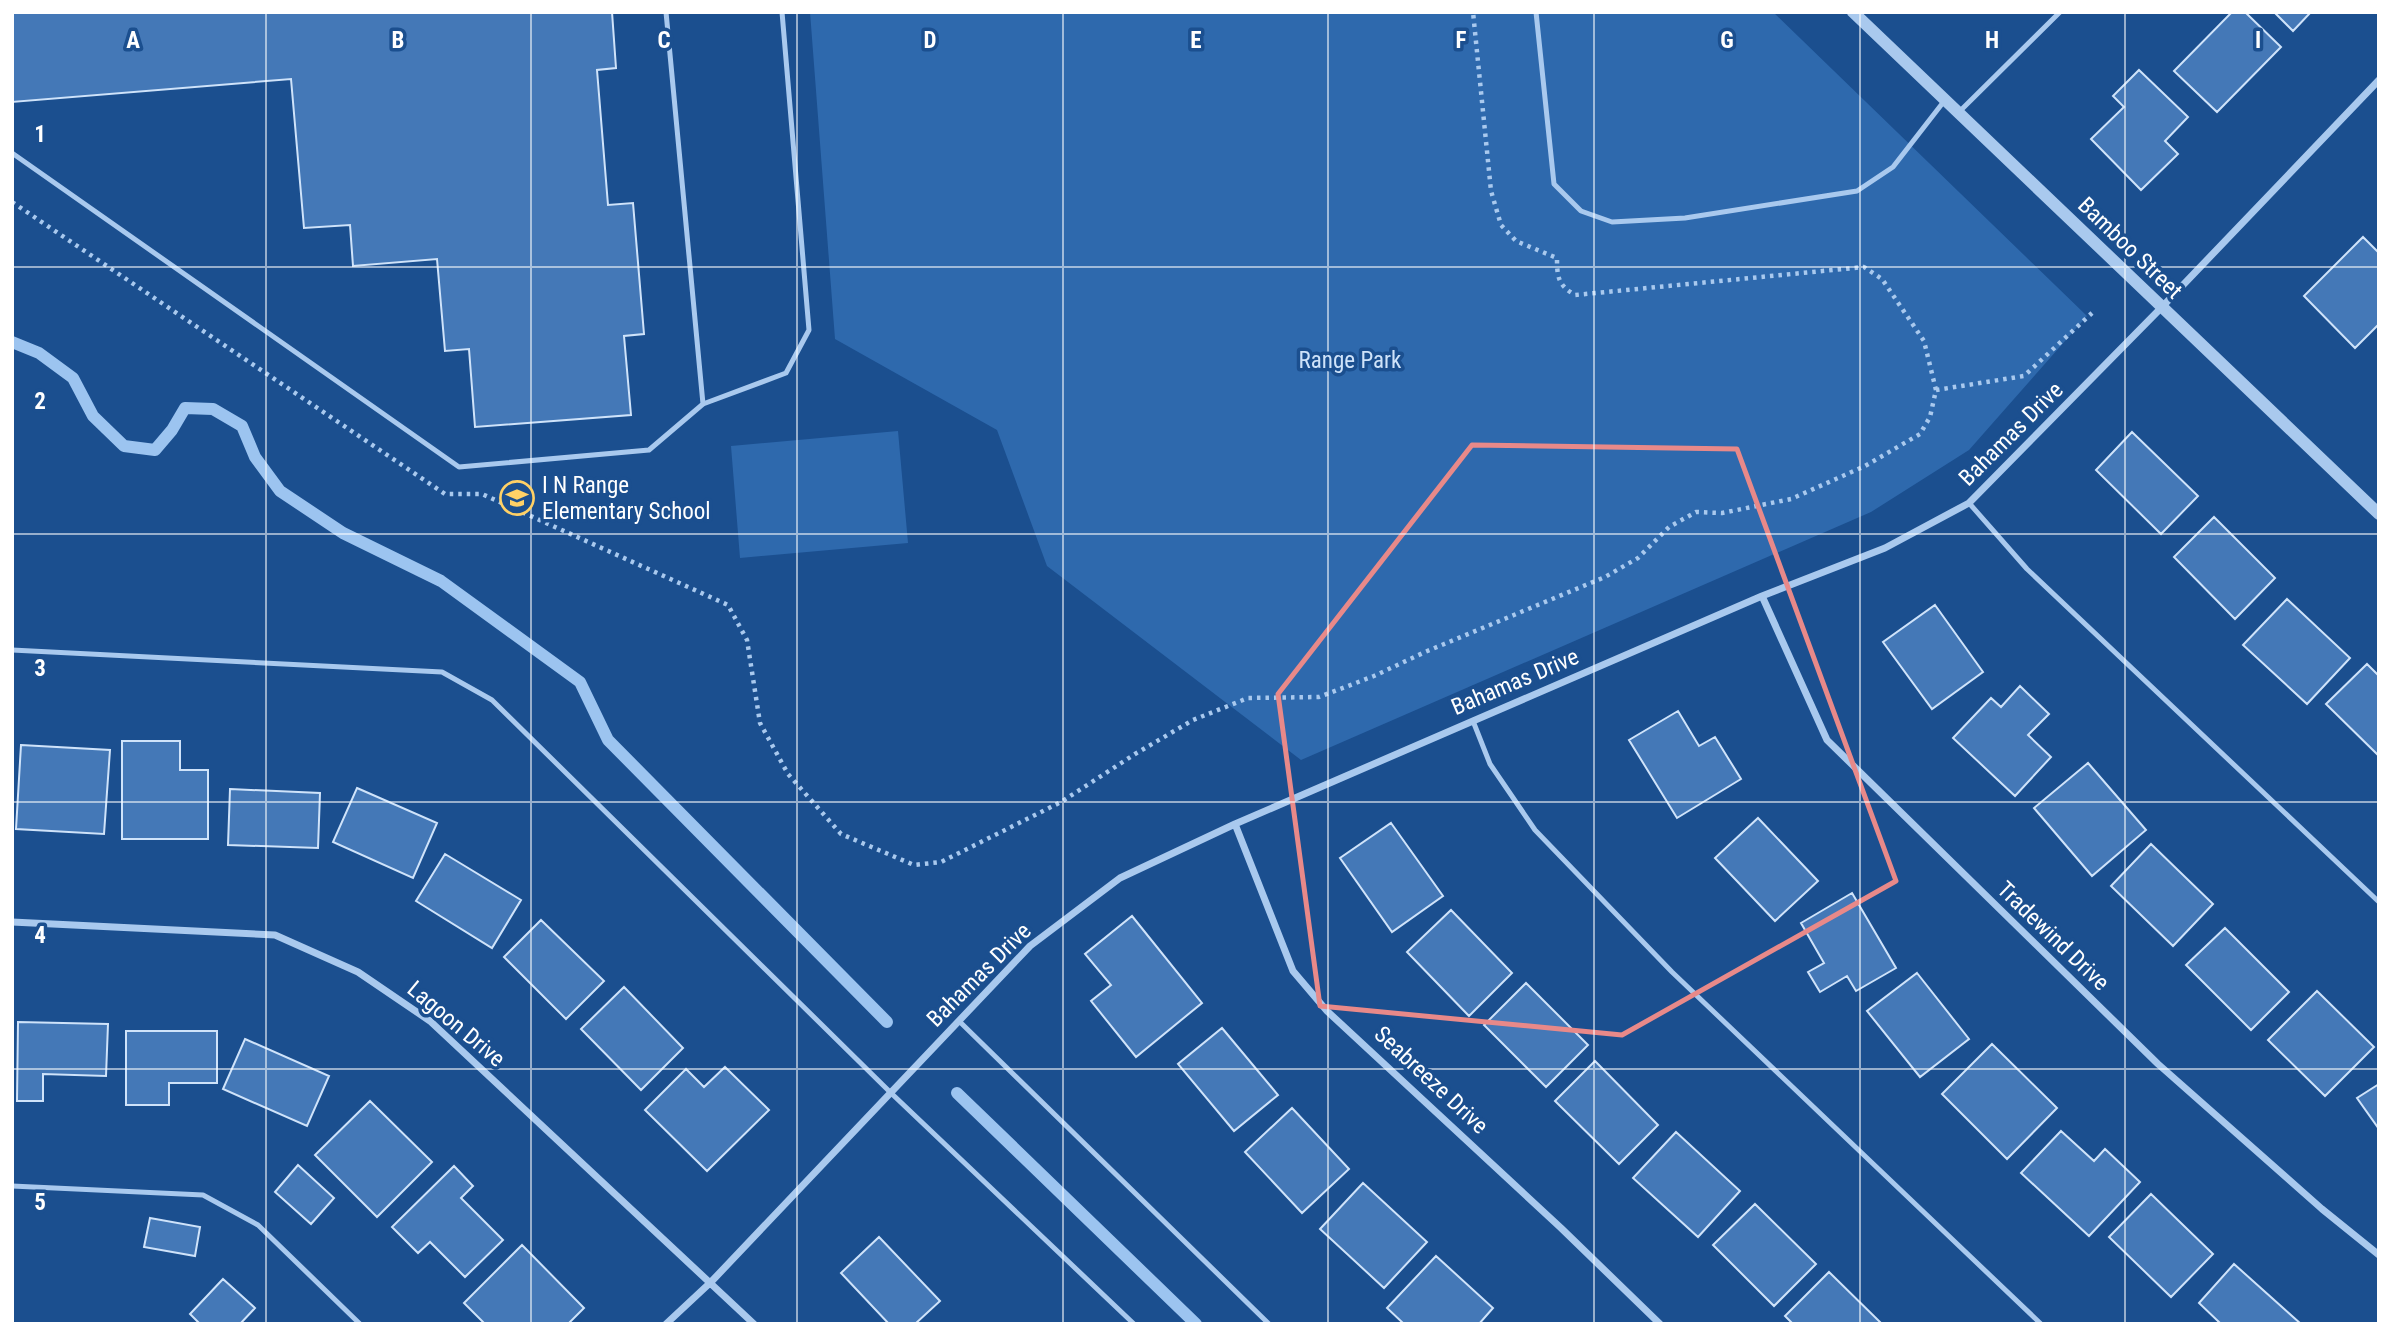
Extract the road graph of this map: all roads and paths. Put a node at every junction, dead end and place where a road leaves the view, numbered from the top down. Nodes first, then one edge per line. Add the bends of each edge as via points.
1 (666, 12) edge
2 (782, 12) edge
3 (1473, 12) edge
4 (1536, 12) edge
5 (1853, 12) edge
6 (2060, 12) edge
7 (2379, 80) edge
8 (1945, 100) junction
9 (1958, 113) junction
10 (12, 153) edge
11 (12, 202) edge
12 (2162, 307) junction
13 (2092, 313) dead end
14 (1936, 390) junction
15 (703, 404) junction
16 (1969, 503) junction
17 (2379, 514) edge
18 (1762, 596) junction
19 (12, 650) edge
20 (1473, 721) junction
21 (1235, 824) junction
22 (2379, 902) edge
23 (12, 922) edge
24 (959, 1021) junction
25 (891, 1093) junction
26 (12, 1186) edge
27 (2379, 1255) edge
28 (711, 1282) junction
29 (360, 1324) edge
30 (666, 1324) edge
31 (754, 1324) edge
32 (1134, 1324) edge
33 (1269, 1324) edge
34 (1660, 1324) edge
35 (2041, 1324) edge

1 - 15 lane
2 - 15 lane via 809,330 786,373
3 - 14 path via 1491,191 1501,225 1516,241 1557,258 1557,277 1567,291 1575,295 1864,267 1882,279 1924,341
4 - 8 lane via 1554,184 1581,211 1612,222 1685,218 1857,191 1893,167
5 - 8 street, Bamboo Street
6 - 9 lane
7 - 12 street, Bahamas Drive
8 - 9 street, Bamboo Street
9 - 12 street, Bamboo Street
10 - 15 lane via 459,467 649,450
11 - 14 path via 445,494 482,494 729,605 747,640 760,723 788,774 841,834 914,865 941,862 1061,802 1193,720 1248,698 1319,697 1605,577 1639,558 1669,527 1696,512 1722,513 1791,499 1865,466 1920,434
12 - 16 street, Bahamas Drive
12 - 17 street, Bamboo Street
13 - 14 path via 2024,376
16 - 18 street, Bahamas Drive via 1885,548
16 - 22 lane via 2027,569
18 - 20 street, Bahamas Drive
18 - 27 street, Tradewind Drive via 1827,740 2158,1064
19 - 25 lane via 442,671 492,700
20 - 21 street, Bahamas Drive
20 - 35 lane via 1490,764 1535,830 1672,972
21 - 24 street, Bahamas Drive via 1121,878 1030,946
21 - 34 street, Seabreeze Drive via 1293,971 1327,1011
23 - 28 street, Lagoon Drive via 275,935 358,972 430,1021
24 - 25 street, Bahamas Drive
24 - 33 lane
25 - 28 street, Bahamas Drive
25 - 32 lane
26 - 29 lane via 203,1195 258,1225
28 - 30 street, Bahamas Drive
28 - 31 street, Lagoon Drive

